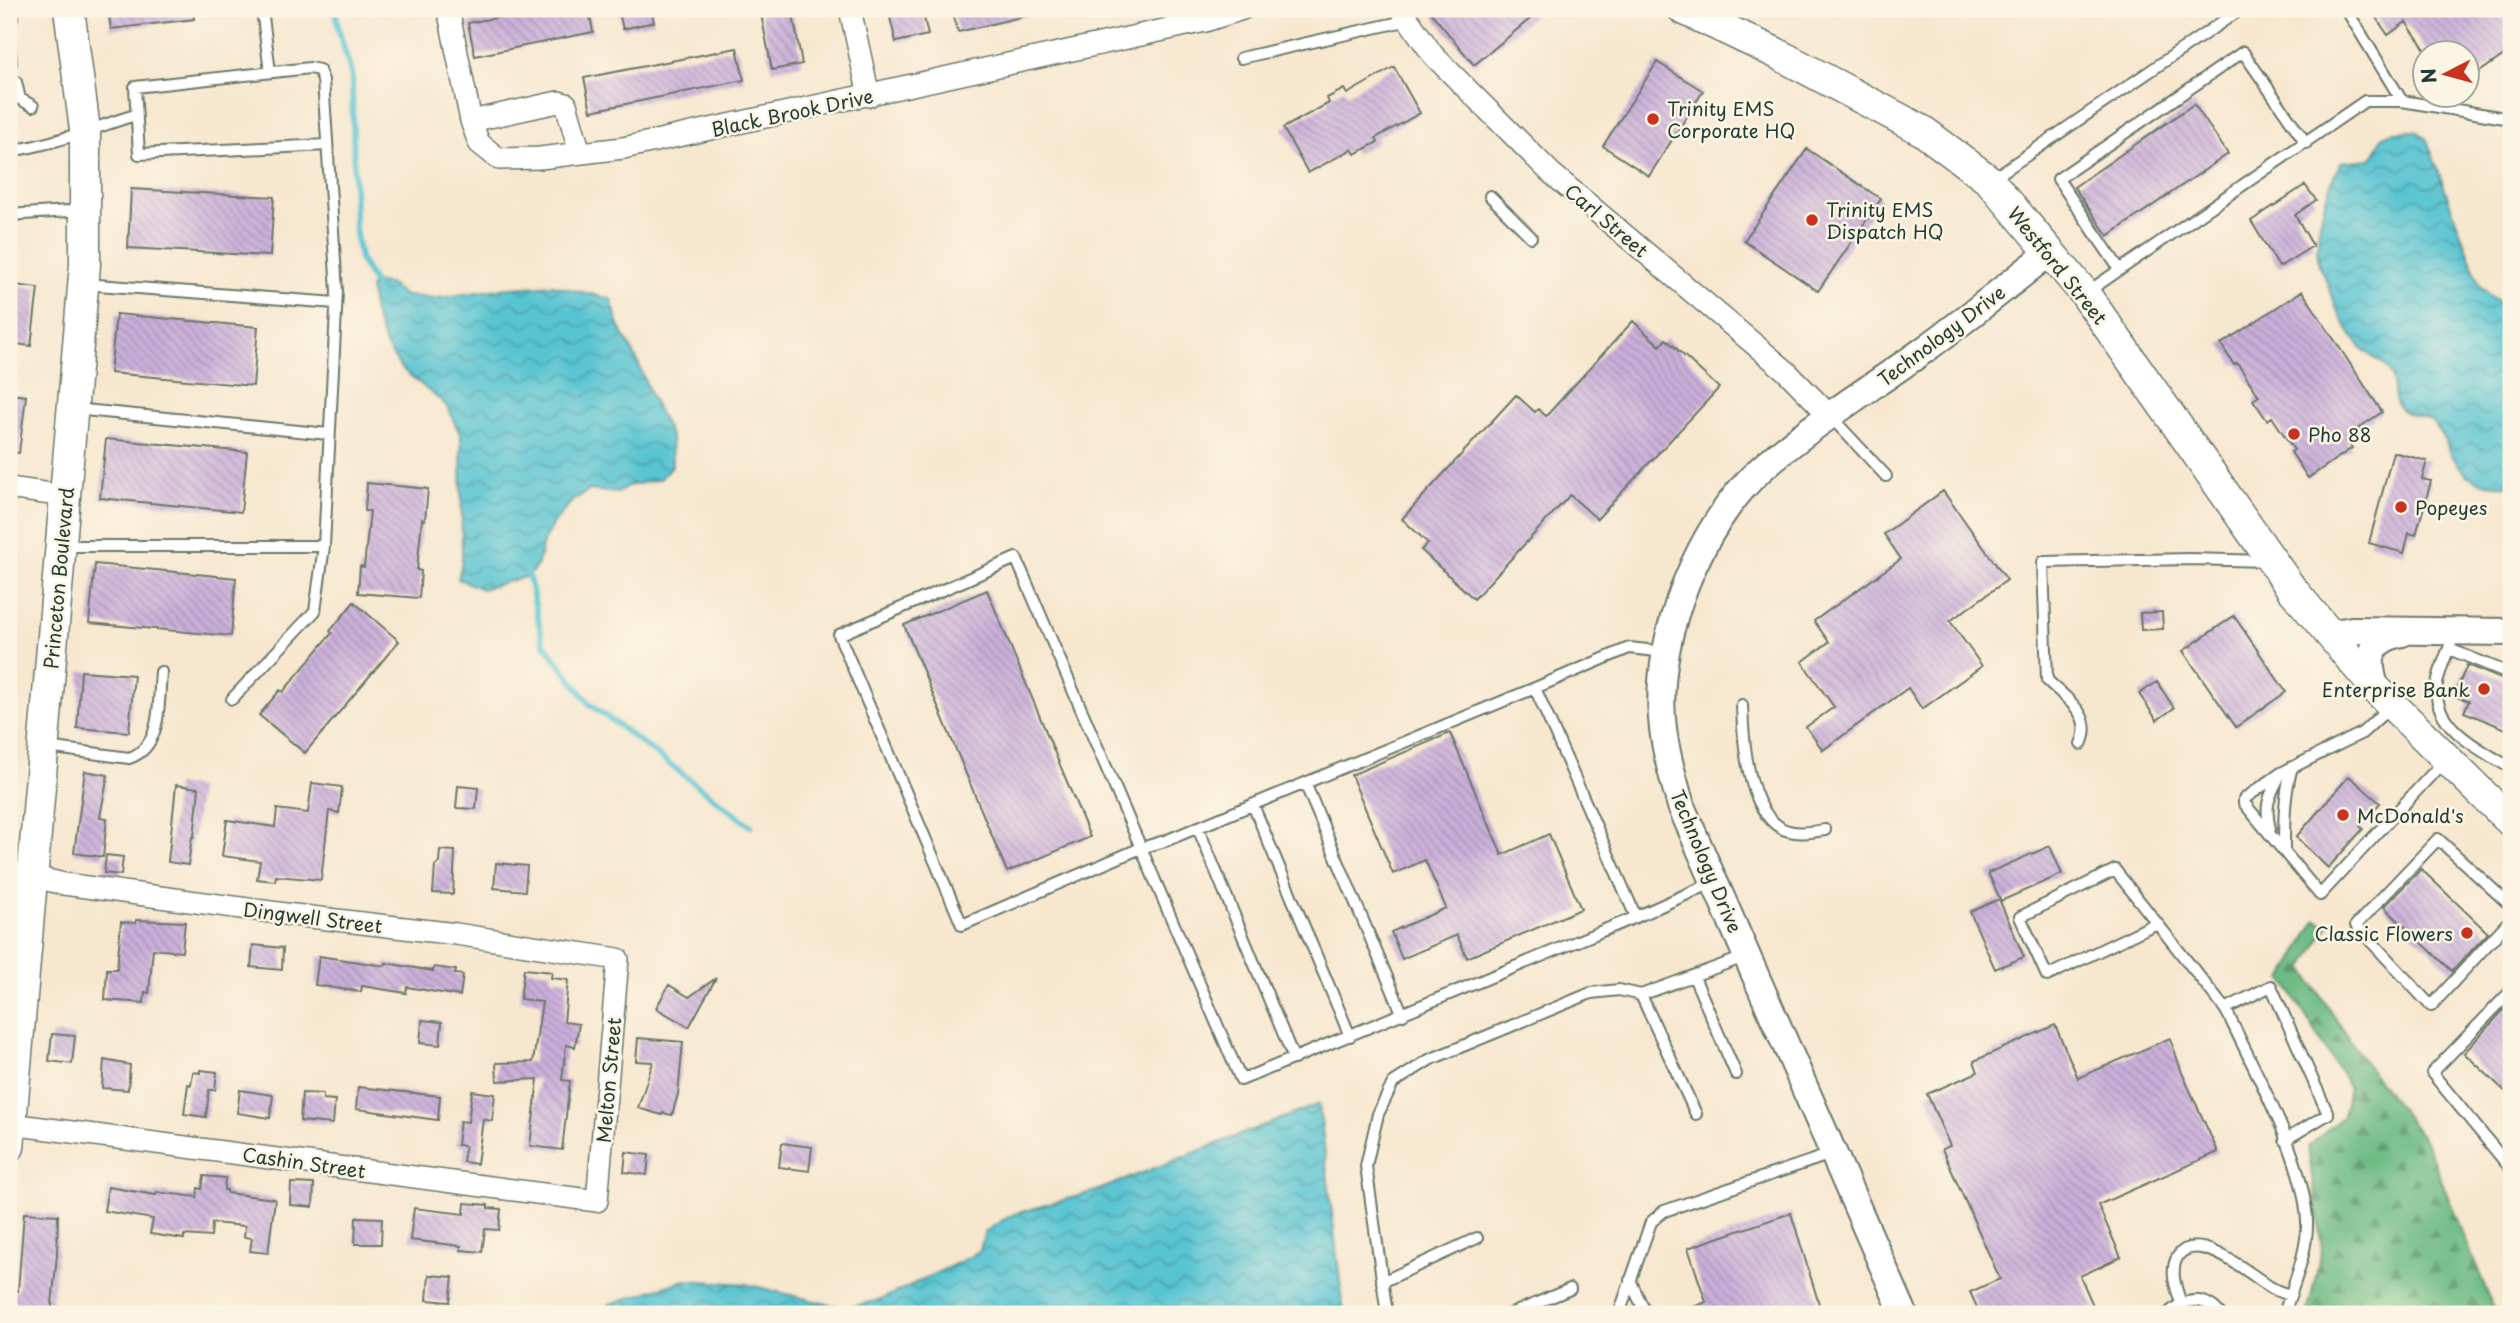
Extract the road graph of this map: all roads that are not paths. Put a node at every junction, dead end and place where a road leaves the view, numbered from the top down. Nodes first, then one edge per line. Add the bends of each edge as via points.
1 (69, 9) edge
2 (262, 9) edge
3 (448, 9) edge
4 (850, 9) edge
5 (1242, 9) edge
6 (1683, 9) edge
7 (2241, 9) edge
8 (2346, 9) edge
9 (13, 13) dead end
10 (1405, 14) edge
11 (1203, 15) edge
12 (9, 28) edge
13 (9, 37) edge
14 (1241, 58) dead end
15 (11, 63) dead end
16 (270, 72) junction
17 (16, 82) dead end
18 (869, 96) junction
19 (2402, 101) junction
20 (33, 106) dead end
21 (135, 116) junction
22 (2511, 118) edge
23 (471, 121) junction
24 (85, 130) junction
25 (2305, 143) junction
26 (327, 145) junction
27 (9, 151) edge
28 (580, 153) junction
29 (1990, 181) junction
30 (1490, 196) dead end
31 (86, 210) junction
32 (9, 215) edge
33 (1531, 237) dead end
34 (2050, 252) junction
35 (2120, 271) junction
36 (83, 284) junction
37 (2085, 294) junction
38 (336, 303) junction
39 (72, 408) junction
40 (1830, 416) junction
41 (329, 434) junction
42 (1886, 476) dead end
43 (9, 488) edge
44 (65, 496) junction
45 (61, 545) junction
46 (324, 547) junction
47 (2272, 561) junction
48 (2419, 630) junction
49 (2511, 632) edge
50 (2332, 637) junction
51 (2453, 640) junction
52 (1666, 652) junction
53 (161, 672) dead end
54 (2511, 674) edge
55 (1535, 688) junction
56 (2384, 697) junction
57 (232, 699) dead end
58 (1742, 705) dead end
59 (2081, 744) dead end
60 (44, 746) junction
61 (2446, 758) junction
62 (2511, 768) edge
63 (2286, 770) junction
64 (1306, 783) junction
65 (1253, 805) junction
66 (2507, 814) edge
67 (1198, 828) junction
68 (1825, 830) dead end
69 (2271, 834) junction
70 (1141, 848) junction
71 (2284, 849) junction
72 (21, 874) edge
73 (1714, 882) junction
74 (2511, 906) edge
75 (1636, 917) junction
76 (2511, 919) edge
77 (2157, 923) junction
78 (1747, 956) junction
79 (618, 959) joint
80 (1694, 977) junction
81 (2511, 991) edge
82 (1642, 995) junction
83 (2225, 1010) junction
84 (1403, 1015) junction
85 (1350, 1036) junction
86 (1294, 1059) junction
87 (1736, 1074) dead end
88 (1696, 1114) dead end
89 (10, 1135) edge
90 (2285, 1140) junction
91 (1834, 1153) junction
92 (2511, 1169) edge
93 (597, 1201) joint
94 (1477, 1238) dead end
95 (1630, 1280) junction
96 (1382, 1282) junction
97 (1570, 1289) dead end
98 (2290, 1295) junction
99 (2181, 1303) junction
100 (1387, 1314) edge
101 (1511, 1314) edge
102 (1619, 1314) edge
103 (1646, 1314) edge
104 (1904, 1314) edge
105 (2168, 1314) edge
106 (2220, 1314) edge
107 (2284, 1314) edge

1 - 24 main road, Princeton Boulevard
2 - 16 lane
3 - 23 street, Black Brook Drive
4 - 18 street
5 - 11 street, Black Brook Drive
6 - 29 main road, Westford Street via 1923,131
7 - 29 lane
8 - 19 lane
9 - 12 lane
10 - 14 lane
10 - 40 street, Carl Street via 1433,55 1551,173 1786,372
11 - 18 street, Black Brook Drive
13 - 15 lane
16 - 21 lane via 135,87
16 - 26 lane via 319,70
17 - 20 lane via 20,99
18 - 28 street, Black Brook Drive
19 - 22 lane
19 - 25 lane via 2365,100
21 - 24 lane
21 - 26 lane via 139,154
23 - 28 street, Black Brook Drive via 479,143 499,159
23 - 28 street via 566,104
24 - 27 lane via 40,147
24 - 31 main road, Princeton Boulevard
25 - 35 lane
25 - 35 lane via 2243,52 2058,180
26 - 38 lane
29 - 34 main road, Westford Street
30 - 33 lane
31 - 32 lane
31 - 36 main road, Princeton Boulevard
34 - 37 main road, Westford Street
34 - 40 street, Technology Drive
35 - 37 lane
36 - 38 lane
36 - 39 main road, Princeton Boulevard
37 - 47 main road, Westford Street
38 - 41 lane
39 - 41 lane
39 - 44 main road, Princeton Boulevard
40 - 42 lane
40 - 52 street, Technology Drive via 1760,470 1726,510 1681,594
41 - 46 lane
43 - 44 street
44 - 45 main road, Princeton Boulevard
45 - 46 lane
45 - 60 main road, Princeton Boulevard
46 - 57 lane via 316,611
47 - 50 main road, Westford Street
47 - 59 lane via 2043,562 2047,680 2081,713 2085,722
48 - 50 street via 2352,630
48 - 51 street
48 - 56 street via 2384,638 2374,647 2370,666
49 - 51 street
50 - 56 main road, Westford Street
51 - 54 lane
51 - 62 lane via 2437,681 2442,714 2454,730
52 - 55 lane via 1629,648
52 - 73 street, Technology Drive via 1661,717 1668,761 1681,806
53 - 60 lane via 156,728 139,754 129,758
55 - 64 lane
55 - 75 lane
56 - 61 main road, Westford Street
56 - 63 lane via 2362,733
58 - 68 lane via 1750,781 1766,812 1782,829
60 - 72 main road, Princeton Boulevard
61 - 66 main road, Westford Street
61 - 71 lane via 2320,895
63 - 69 lane via 2267,803
63 - 69 lane via 2244,799
63 - 71 lane
64 - 65 lane
64 - 84 lane
65 - 67 lane
65 - 85 lane
67 - 70 lane
67 - 86 lane
69 - 71 lane
70 - 70 lane via 1016,558 839,635 962,925
70 - 86 lane via 1241,1080
72 - 79 street, Dingwell Street via 64,884
72 - 89 main road, Princeton Boulevard
73 - 75 lane
73 - 78 street, Technology Drive
74 - 76 lane via 2438,839 2356,925 2431,1006
75 - 84 lane
77 - 77 lane via 2115,870 2020,917 2047,976
77 - 83 lane
78 - 80 lane
78 - 91 street, Technology Drive
79 - 93 street, Melton Street
80 - 82 lane
80 - 87 lane
81 - 92 lane via 2432,1073
82 - 88 lane
82 - 96 lane via 1619,990 1591,993 1429,1060 1393,1083 1378,1114 1366,1166
83 - 90 lane
83 - 90 lane via 2270,986 2328,1114
84 - 85 lane
85 - 86 lane
89 - 93 street, Cashin Street
90 - 98 lane via 2301,1181 2307,1222
91 - 95 lane via 1664,1211 1651,1222
91 - 104 street, Technology Drive
94 - 96 lane
95 - 102 lane
95 - 103 lane
96 - 100 lane
97 - 101 lane
98 - 99 lane via 2269,1287 2226,1258 2194,1248 2185,1249 2174,1267
98 - 107 lane
99 - 105 lane
99 - 106 lane via 2203,1301

